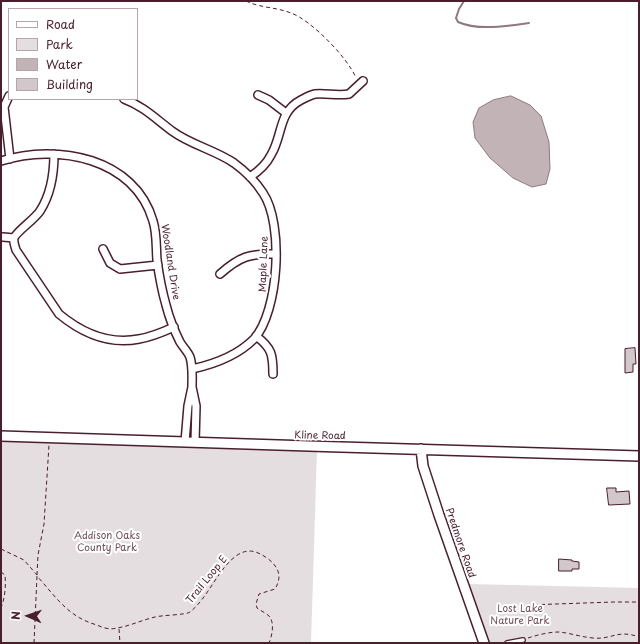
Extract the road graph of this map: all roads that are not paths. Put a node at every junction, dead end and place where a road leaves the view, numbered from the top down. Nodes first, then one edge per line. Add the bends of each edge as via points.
1 (361, 83) road end
2 (258, 96) dead end
3 (8, 98) edge
4 (126, 100) edge
5 (286, 113) junction
6 (54, 154) junction
7 (10, 159) junction
8 (1, 161) edge
9 (250, 177) junction
10 (3, 237) dead end
11 (14, 238) junction
12 (103, 249) dead end
13 (276, 254) junction
14 (158, 265) junction
15 (220, 274) dead end
16 (174, 327) junction
17 (256, 336) junction
18 (192, 369) junction
19 (273, 374) dead end
20 (1, 436) edge
21 (190, 442) junction
22 (421, 449) junction
23 (639, 456) edge
24 (523, 640) road end
25 (484, 643) edge
26 (507, 643) edge

1 - 5 street via 349,94 315,94 307,97 292,105
2 - 5 street via 269,100
3 - 7 street via 4,107
4 - 9 street, Maple Lane via 142,108 184,139 233,163
5 - 9 street via 272,155 264,166
6 - 7 street, Woodland Drive
6 - 11 street via 52,183 45,202 31,222 16,233
6 - 14 street, Woodland Drive via 102,164 125,178 139,192 154,222
7 - 8 street, Woodland Drive
9 - 13 street, Maple Lane via 264,195 271,210
10 - 11 street
11 - 16 street via 16,250 59,314 86,332 109,340 124,340 139,339
12 - 14 street via 110,263 120,269
13 - 15 street via 252,254 231,264
13 - 17 street, Maple Lane via 273,297
14 - 16 street, Woodland Drive via 166,305
16 - 18 street, Woodland Drive via 190,356
17 - 18 street, Maple Lane via 243,348 223,360
17 - 19 street via 270,349
18 - 21 street, Woodland Drive via 188,406
20 - 21 street, Kline Road
21 - 22 street, Kline Road
22 - 23 street, Kline Road
22 - 25 street, Predmore Road via 423,466 436,508
24 - 26 lane

